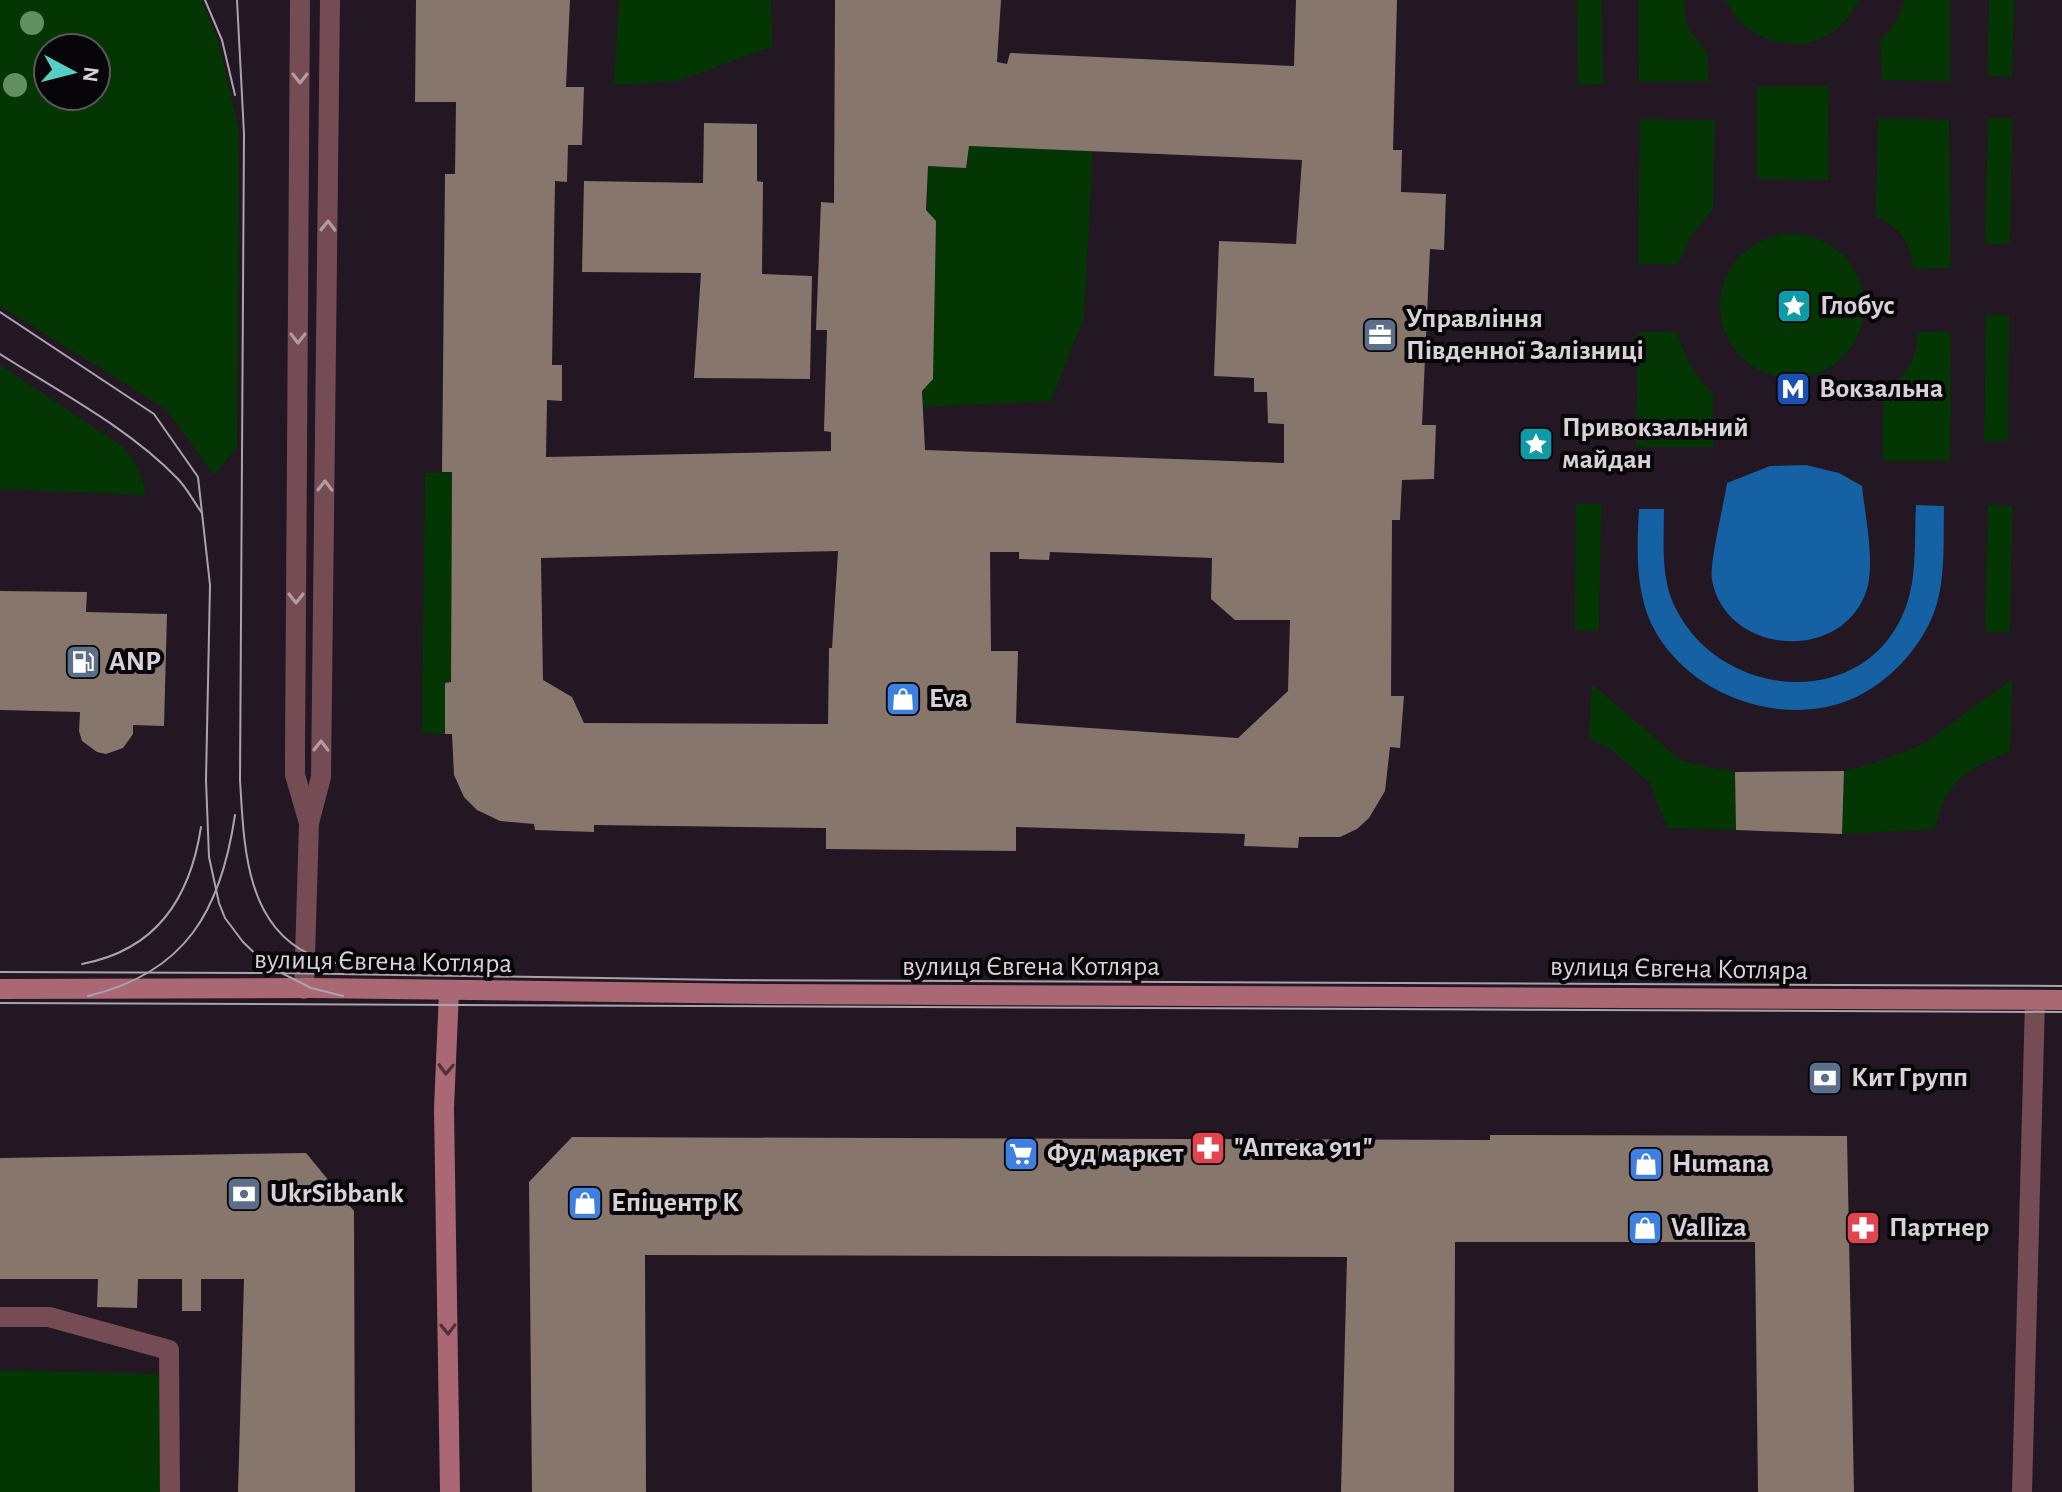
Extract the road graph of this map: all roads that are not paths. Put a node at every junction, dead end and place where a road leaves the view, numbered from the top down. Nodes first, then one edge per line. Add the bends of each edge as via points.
1 (300, 0) edge
2 (330, 0) edge
3 (309, 823) junction
4 (0, 989) edge
5 (304, 989) junction
6 (449, 991) junction
7 (2035, 1000) junction
8 (2062, 1000) edge
9 (0, 1317) edge
10 (170, 1492) edge
11 (450, 1492) edge
12 (2022, 1492) edge

1 -> 3 street via 295,775
3 -> 2 street via 321,777
3 - 5 street
4 - 5 main road, вулиця Євгена Котляра
5 - 6 main road, вулиця Євгена Котляра
6 - 7 main road, вулиця Євгена Котляра
6 -> 11 main road via 444,1108
7 - 8 main road, вулиця Євгена Котляра
7 - 12 street
9 - 10 street via 49,1317 169,1350

